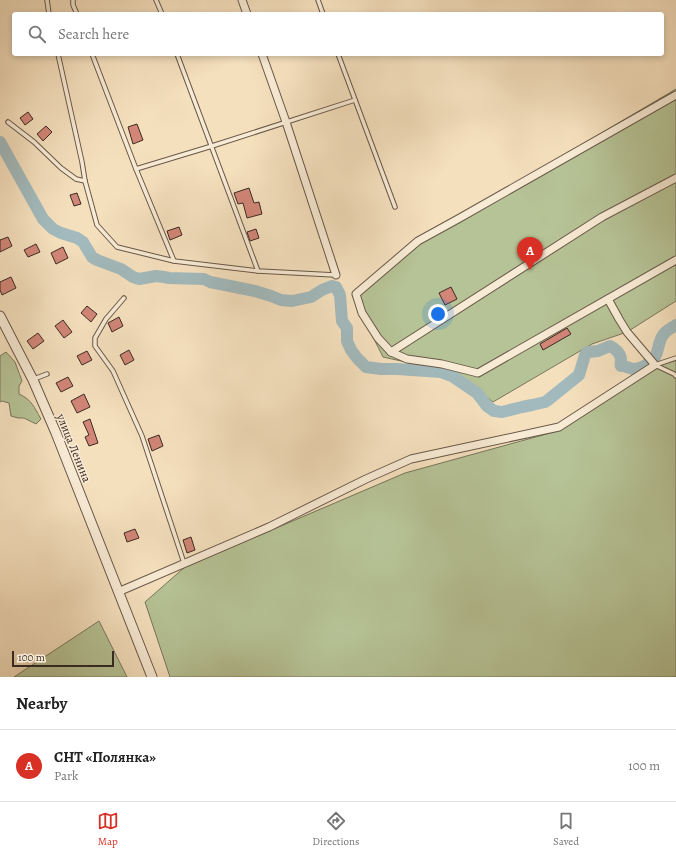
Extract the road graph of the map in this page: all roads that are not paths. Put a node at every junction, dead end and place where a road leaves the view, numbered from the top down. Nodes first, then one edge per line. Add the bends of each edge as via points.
1 (47, 0) edge
2 (73, 0) edge
3 (156, 0) edge
4 (242, 0) edge
5 (318, 0) edge
6 (49, 12) edge
7 (76, 12) edge
8 (161, 12) edge
9 (246, 12) edge
10 (322, 12) edge
11 (58, 56) edge
12 (93, 56) edge
13 (178, 56) edge
14 (263, 56) edge
15 (339, 56) edge
16 (676, 95) edge
17 (354, 100) junction
18 (8, 122) dead end
19 (286, 122) junction
20 (212, 146) junction
21 (136, 169) junction
22 (676, 178) edge
23 (85, 180) junction
24 (395, 208) dead end
25 (676, 260) edge
26 (174, 261) junction
27 (258, 271) junction
28 (336, 275) joint
29 (124, 298) dead end
30 (608, 299) junction
31 (0, 316) edge
32 (391, 352) junction
33 (676, 358) edge
34 (655, 365) junction
35 (47, 374) dead end
36 (676, 376) edge
37 (33, 380) junction
38 (184, 564) junction
39 (118, 592) junction
40 (152, 677) edge

1 - 6 lane
2 - 7 lane
3 - 8 lane
4 - 9 street
5 - 10 lane
11 - 23 lane
12 - 21 lane
13 - 20 lane
14 - 19 street
15 - 17 lane
16 - 32 street via 418,241 356,294 362,313 378,338
17 - 19 lane
17 - 24 lane
18 - 23 lane via 61,168 76,179
19 - 20 lane
19 - 28 street
20 - 21 lane
20 - 27 lane
21 - 26 lane
22 - 32 street via 602,217
23 - 26 lane via 96,225 117,247
25 - 30 street
26 - 27 lane
27 - 28 lane
29 - 38 lane via 106,320 96,338 95,346 113,371 142,436
30 - 32 street via 478,373 407,359
30 - 34 street via 627,332
31 - 37 street, улица Ленина
33 - 34 lane
34 - 36 lane
34 - 38 street via 559,427 411,459 269,527
35 - 37 lane
37 - 39 street, улица Ленина
38 - 39 street
39 - 40 street, улица Ленина

